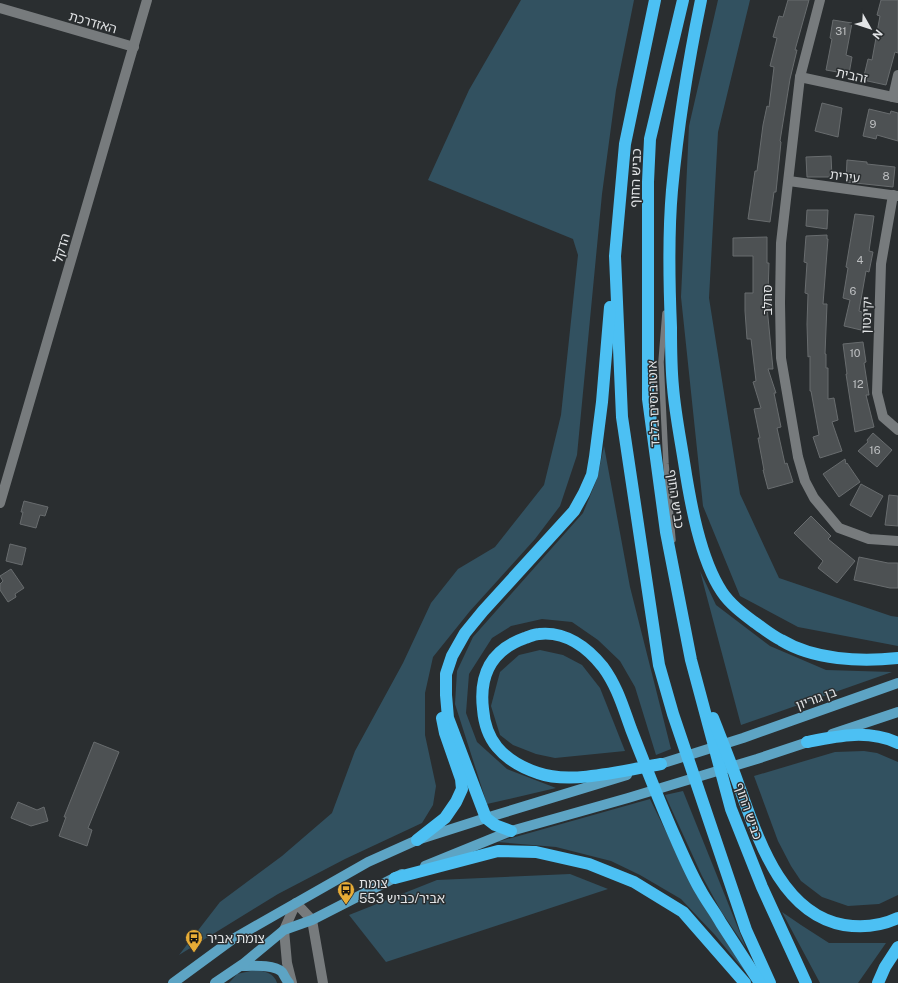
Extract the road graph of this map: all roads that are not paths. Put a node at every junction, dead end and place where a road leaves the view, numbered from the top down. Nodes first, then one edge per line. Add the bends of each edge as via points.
1 (148, 0) edge
2 (655, 0) edge
3 (683, 0) edge
4 (701, 0) edge
5 (820, 0) edge
6 (0, 8) edge
7 (134, 47) junction
8 (898, 75) edge
9 (800, 77) junction
10 (896, 97) edge
11 (788, 181) junction
12 (895, 196) edge
13 (615, 256) junction
14 (668, 266) junction
15 (898, 430) edge
16 (0, 503) edge
17 (898, 541) edge
18 (677, 590) junction
19 (483, 611) junction
20 (898, 658) edge
21 (690, 660) junction
22 (898, 683) edge
23 (898, 712) edge
24 (807, 742) junction
25 (898, 743) edge
26 (661, 764) joint
27 (622, 773) junction
28 (486, 818) junction
29 (511, 831) junction
30 (417, 840) junction
31 (394, 878) junction
32 (296, 902) junction
33 (898, 918) edge
34 (312, 920) junction
35 (284, 930) junction
36 (898, 947) edge
37 (236, 969) junction
38 (174, 983) edge
39 (215, 983) edge
40 (225, 983) edge
41 (289, 983) edge
42 (292, 983) edge
43 (323, 983) edge
44 (745, 983) edge
45 (760, 983) edge
46 (770, 983) edge
47 (806, 983) edge
48 (878, 983) edge

1 - 7 street, הדקל
2 - 13 highway, כביש החוף via 625,144
3 - 18 highway, כביש החוף via 650,139 648,182 648,399 666,532
4 - 14 highway via 677,143
5 - 9 street, סחלב
6 - 7 street, האזדרכת
7 - 16 street, הדקל
8 - 10 street
9 - 10 street, זהבית
9 - 11 street, סחלב
11 - 12 street, עירית
11 - 17 street, סחלב via 781,243 781,358 798,457 805,481 814,498 839,528 869,539
12 - 15 street, יקינטון via 881,264 877,393 883,417
13 - 19 highway via 602,402 592,475 574,511
13 - 46 highway, כביש החוף via 622,417 659,665 746,930
14 - 18 lane, אוטובוסים בלבד via 662,362 666,464
14 - 20 highway via 673,388 688,491 710,572 722,593 762,628 802,650 854,659
18 - 21 highway, כביש החוף
19 - 28 highway via 465,633 452,656 446,674 446,695 448,718
19 - 30 highway via 453,644 442,666 438,691 445,733 462,789 445,818
21 - 33 highway via 754,828 769,860 790,892 810,910 834,923 863,927
21 - 47 highway, כביש החוף via 731,809 762,887
22 - 26 main road, בן גוריון
23 - 24 main road
24 - 25 highway via 863,734
24 - 29 main road via 628,798
26 - 27 highway
27 - 28 main road
27 - 45 highway via 579,778 552,777 521,766 497,747 488,732 481,694 485,673 505,647 539,634 563,635 591,653 602,666 619,695 675,837 701,892
28 - 29 highway via 495,825
28 - 30 main road
29 - 31 main road
30 - 32 main road via 368,862
31 - 34 main road
31 - 44 highway via 498,851 536,852 589,864 634,882 683,912
32 - 34 street
32 - 35 street
32 - 38 main road via 233,939
34 - 35 main road
34 - 43 street
35 - 37 main road
35 - 42 street
36 - 48 highway
37 - 39 main road
37 - 40 lane
37 - 41 main road via 260,966 272,968 281,971

